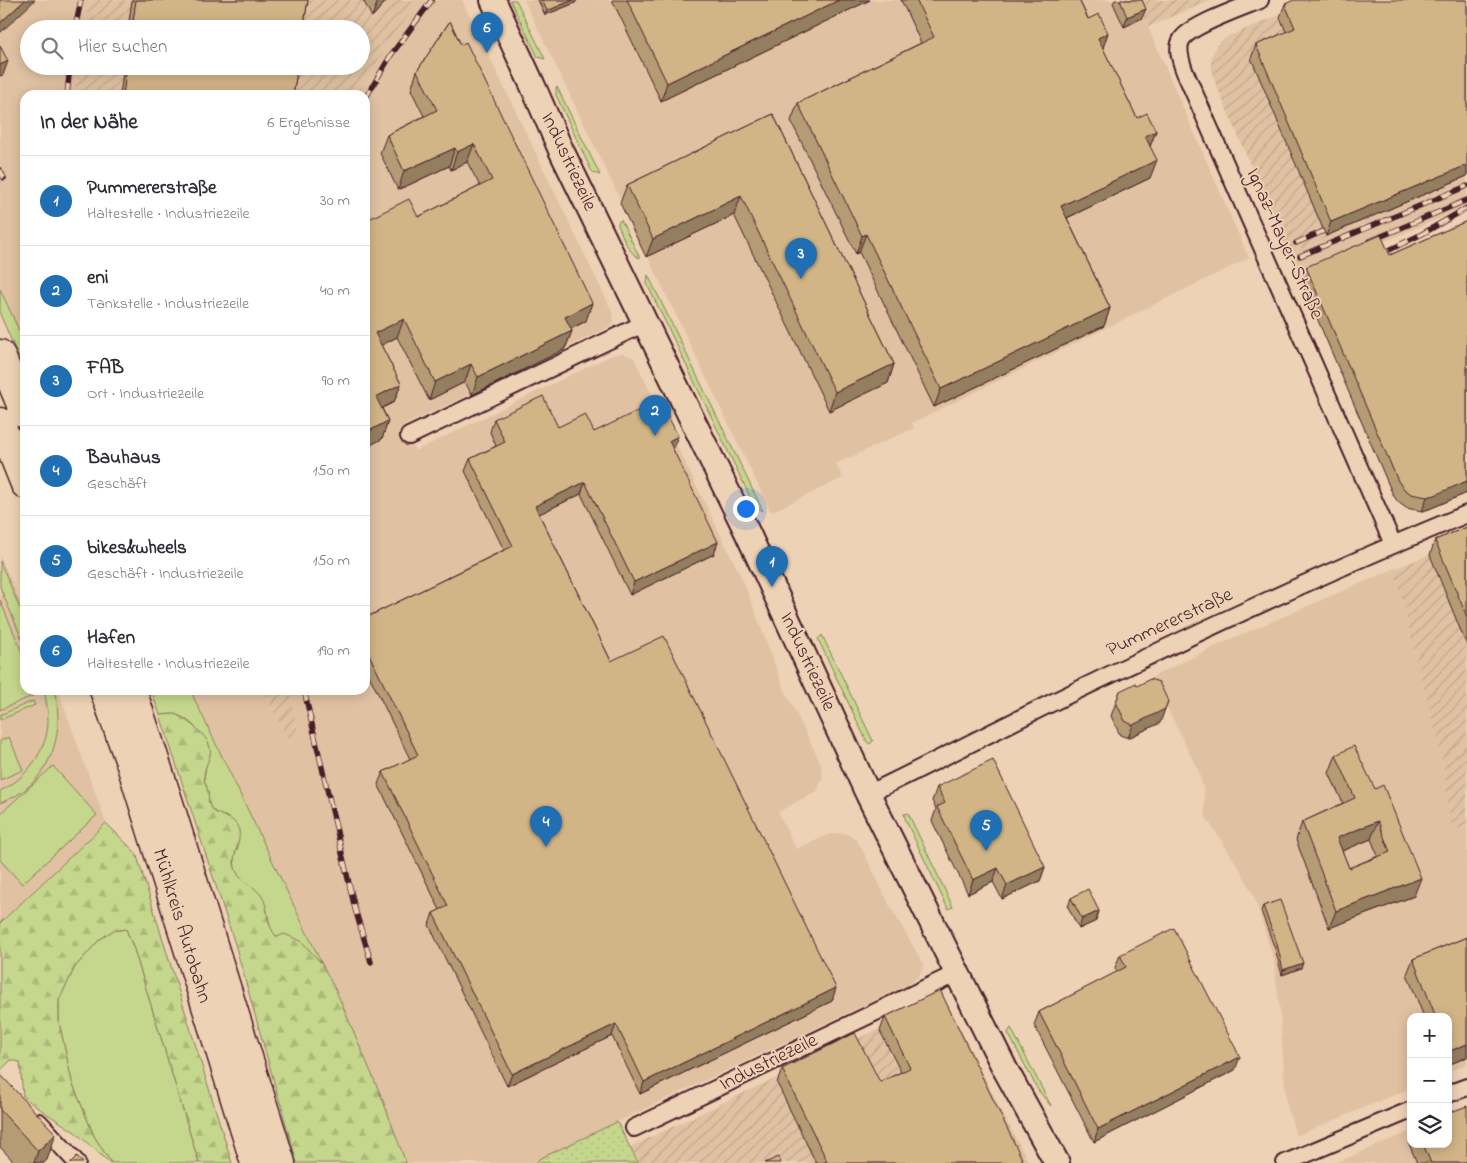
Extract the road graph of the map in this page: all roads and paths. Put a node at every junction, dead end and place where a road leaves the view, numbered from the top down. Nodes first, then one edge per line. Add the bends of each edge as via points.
1 (493, 0) edge
2 (1260, 0) edge
3 (645, 323) junction
4 (0, 354) edge
5 (20, 402) edge
6 (0, 422) edge
7 (409, 436) dead end
8 (20, 472) edge
9 (1467, 514) edge
10 (1393, 544) junction
11 (106, 695) edge
12 (134, 695) edge
13 (868, 794) junction
14 (957, 972) junction
15 (1467, 1087) edge
16 (1452, 1093) edge
17 (30, 1112) edge
18 (1407, 1112) edge
19 (634, 1128) dead end
20 (77, 1163) edge
21 (255, 1163) edge
22 (281, 1163) edge
23 (1057, 1163) edge
24 (1285, 1163) edge

1 - 3 main road, Industriezeile
2 - 10 street, Ignaz-Mayer-Straße via 1193,30 1182,40 1179,54
3 - 7 street
3 - 13 main road, Industriezeile via 748,534
4 - 5 highway
6 - 8 highway
9 - 10 street, Pummererstraße
10 - 13 street, Pummererstraße via 1155,653
11 - 21 highway, Mühlkreis Autobahn via 131,765
12 - 22 highway, Mühlkreis Autobahn
13 - 14 main road, Industriezeile
14 - 19 street, Industriezeile
14 - 23 main road, Industriezeile
15 - 16 street
17 - 20 street
18 - 24 street

